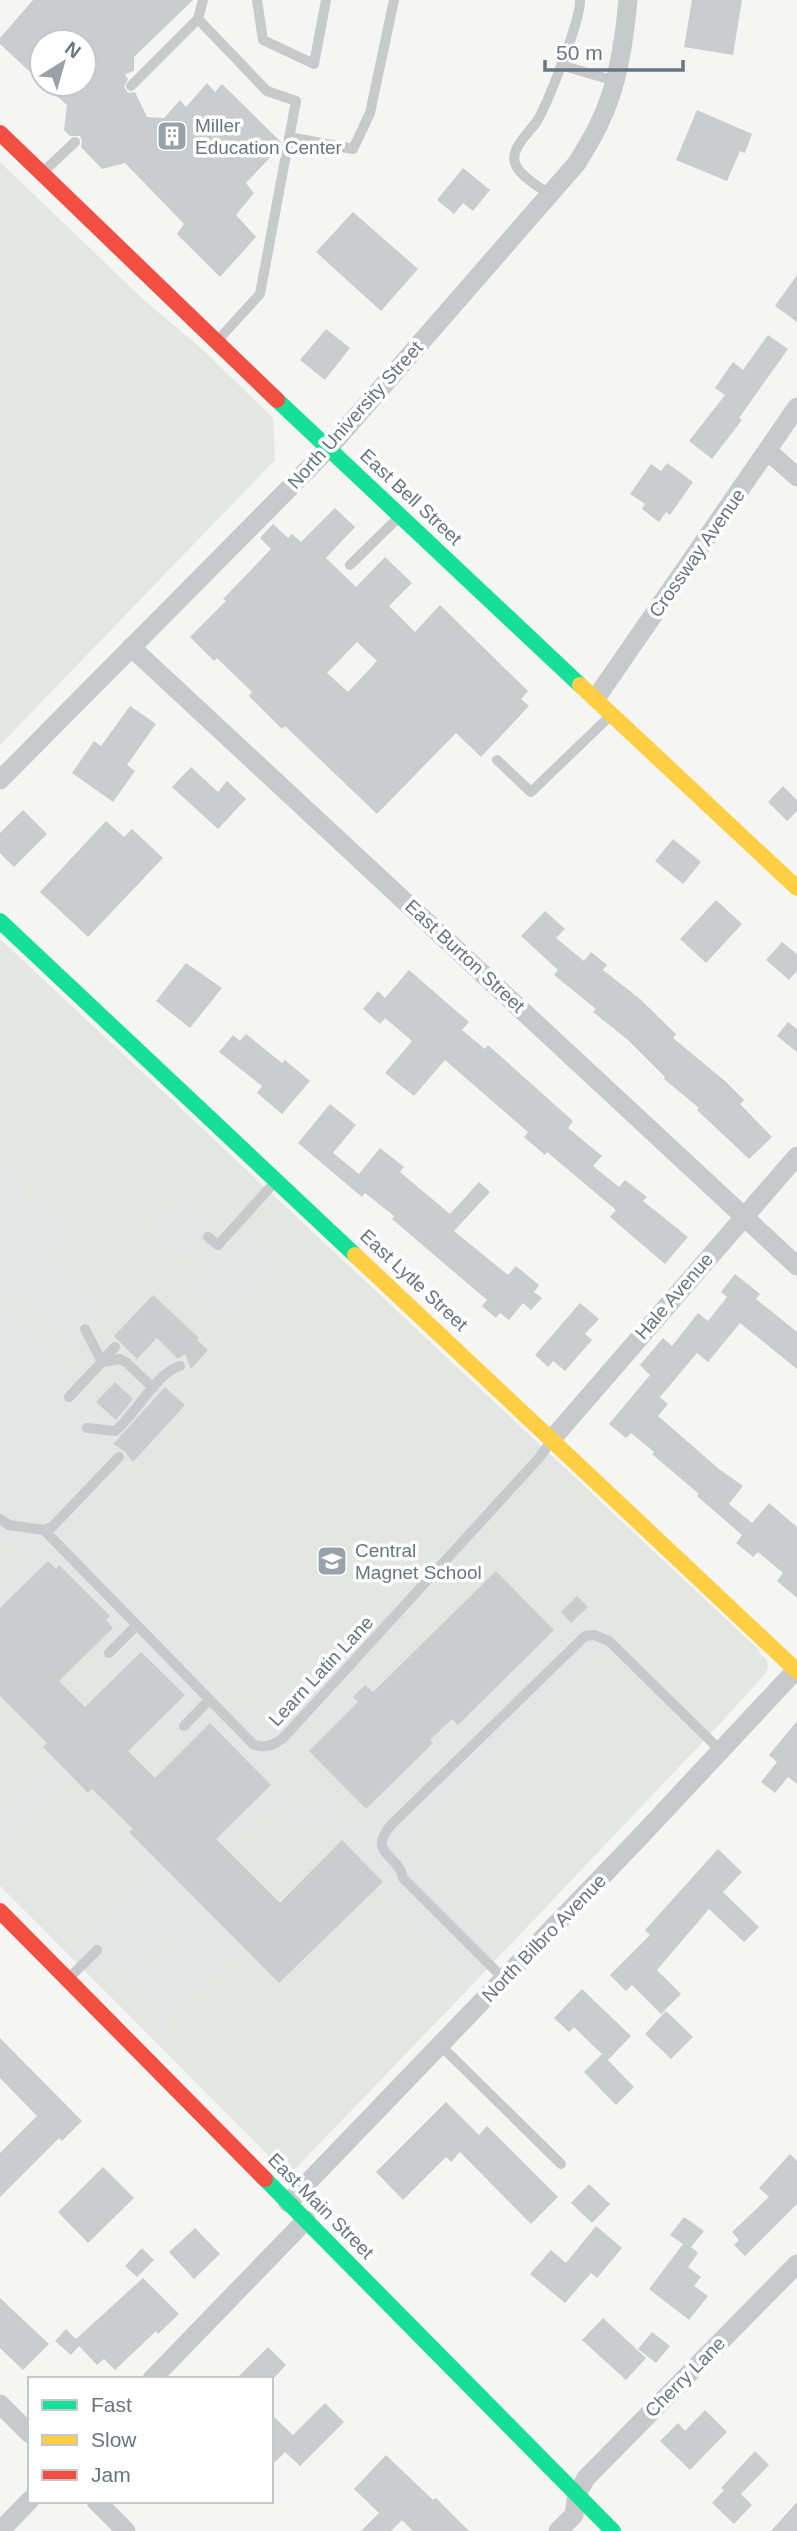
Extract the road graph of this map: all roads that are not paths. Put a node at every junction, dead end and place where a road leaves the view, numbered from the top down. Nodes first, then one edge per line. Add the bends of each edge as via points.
1 (203, 0) edge
2 (257, 0) edge
3 (326, 0) edge
4 (394, 0) edge
5 (580, 0) edge
6 (628, 0) edge
7 (198, 19) junction
8 (561, 65) junction
9 (615, 81) junction
10 (131, 86) dead end
11 (0, 133) edge
12 (289, 137) junction
13 (75, 142) dead end
14 (42, 173) junction
15 (550, 195) junction
16 (216, 341) junction
17 (797, 407) edge
18 (328, 449) junction
19 (768, 451) junction
20 (797, 477) edge
21 (400, 516) junction
22 (351, 565) dead end
23 (131, 647) junction
24 (596, 698) junction
25 (612, 713) junction
26 (497, 760) dead end
27 (0, 780) edge
28 (797, 888) edge
29 (0, 921) edge
30 (797, 1156) edge
31 (277, 1180) junction
32 (744, 1215) junction
33 (208, 1237) dead end
34 (797, 1266) edge
35 (85, 1329) dead end
36 (115, 1348) dead end
37 (102, 1362) junction
38 (180, 1366) dead end
39 (153, 1388) junction
40 (69, 1397) dead end
41 (87, 1428) dead end
42 (552, 1439) junction
43 (119, 1457) dead end
44 (0, 1519) edge
45 (44, 1530) junction
46 (137, 1625) junction
47 (109, 1653) dead end
48 (797, 1670) edge
49 (209, 1700) junction
50 (184, 1726) dead end
51 (720, 1751) junction
52 (0, 1911) edge
53 (97, 1950) dead end
54 (68, 1979) junction
55 (504, 1979) junction
56 (440, 2045) junction
57 (561, 2164) dead end
58 (288, 2203) junction
59 (306, 2220) junction
60 (797, 2264) edge
61 (154, 2377) edge
62 (0, 2404) edge
63 (28, 2432) edge
64 (577, 2494) junction
65 (28, 2503) edge
66 (98, 2503) edge
67 (0, 2531) edge
68 (126, 2531) edge
69 (558, 2531) edge
70 (613, 2531) edge

1 - 7 lane
2 - 3 lane via 264,40 314,64
4 - 12 lane via 370,113 353,149
5 - 8 lane
6 - 9 street, North University Street
7 - 10 lane
7 - 12 lane via 267,91 296,101
8 - 9 lane
8 - 15 lane via 538,119 514,158 522,173
9 - 15 street, North University Street via 583,153
11 - 14 street, East Bell Street
12 - 16 lane via 260,294
13 - 14 lane
14 - 16 street, East Bell Street
15 - 18 street, North University Street
16 - 18 street, East Bell Street
17 - 19 street, Crossway Avenue
18 - 21 street, East Bell Street
18 - 23 street, North University Street
19 - 20 street
19 - 24 street, Crossway Avenue
21 - 22 lane
21 - 24 street, East Bell Street
23 - 27 street, North University Street
23 - 32 street, East Burton Street
24 - 25 street, East Bell Street
25 - 26 lane via 531,792
25 - 28 street, East Bell Street
29 - 31 street, East Lytle Street
30 - 32 street, Hale Avenue
31 - 33 lane via 218,1245
31 - 42 street, East Lytle Street
32 - 34 street, East Burton Street
32 - 42 street, Hale Avenue
35 - 37 lane
36 - 37 lane
37 - 39 lane via 120,1359
37 - 40 lane
38 - 39 lane
39 - 41 lane via 115,1431
42 - 48 street, East Lytle Street
42 - 49 lane, Learn Latin Lane via 277,1743 267,1747 253,1744
43 - 45 lane
44 - 45 lane via 9,1525
45 - 46 lane, Learn Latin Lane
46 - 47 lane
46 - 49 lane, Learn Latin Lane
48 - 51 street, North Bilbro Avenue
49 - 50 lane
51 - 55 street, North Bilbro Avenue
51 - 55 lane via 609,1641 585,1636 391,1825 382,1837 387,1857
52 - 54 street, East Main Street
53 - 54 lane
54 - 58 street, East Main Street
55 - 56 street, North Bilbro Avenue
56 - 57 lane
56 - 58 street, North Bilbro Avenue
58 - 59 street, East Main Street
59 - 61 street
59 - 64 street, East Main Street
60 - 64 street, Cherry Lane via 586,2478
62 - 63 street
64 - 69 street, Cherry Lane via 574,2515
64 - 70 street, East Main Street
65 - 67 street
66 - 68 street

